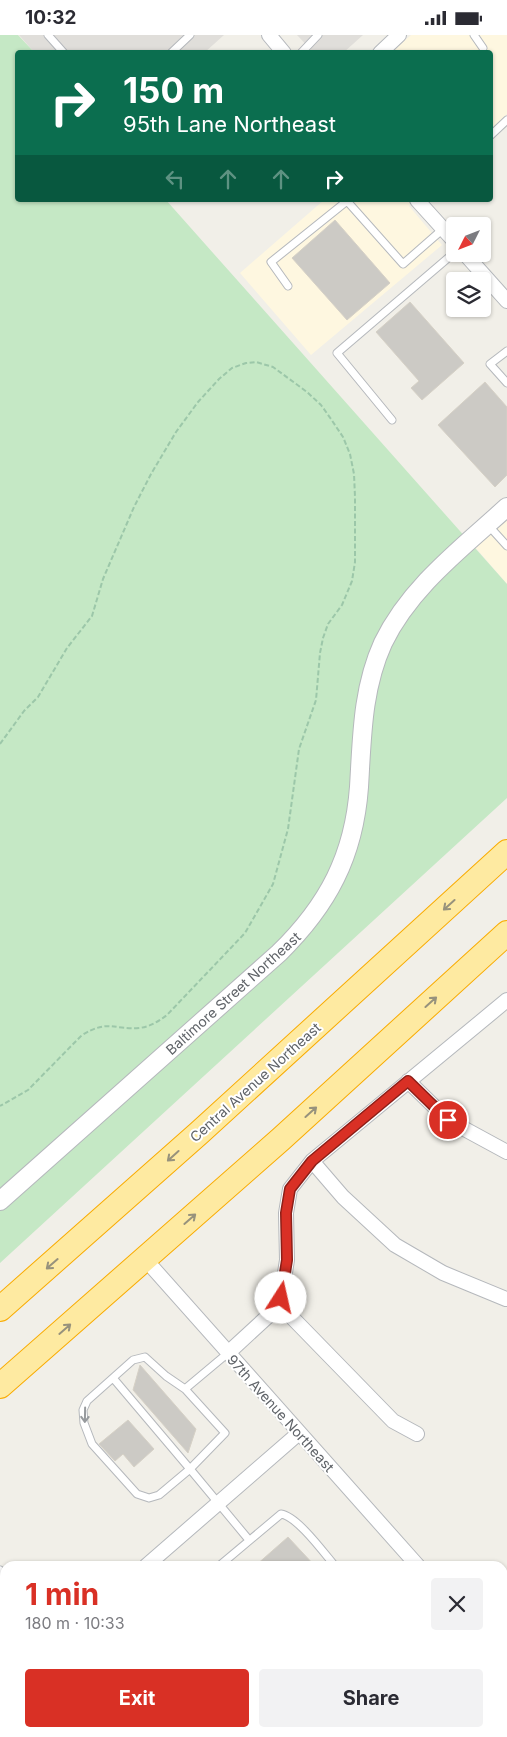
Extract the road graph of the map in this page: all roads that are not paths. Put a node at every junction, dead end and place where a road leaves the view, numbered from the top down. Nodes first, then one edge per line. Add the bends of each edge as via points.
1 (48, 35) edge
2 (190, 35) edge
3 (268, 35) edge
4 (318, 35) edge
5 (399, 35) edge
6 (474, 35) edge
7 (483, 48) dead end
8 (61, 50) edge
9 (174, 50) edge
10 (281, 50) edge
11 (304, 50) edge
12 (383, 50) edge
13 (507, 120) edge
14 (493, 133) edge
15 (347, 202) edge
16 (349, 202) edge
17 (421, 202) edge
18 (443, 229) junction
19 (446, 232) edge
20 (446, 260) edge
21 (473, 263) edge
22 (288, 286) dead end
23 (507, 301) edge
24 (507, 351) edge
25 (507, 383) edge
26 (392, 420) dead end
27 (507, 507) edge
28 (488, 525) junction
29 (507, 547) edge
30 (507, 852) edge
31 (507, 933) edge
32 (507, 1000) edge
33 (408, 1081) junction
34 (507, 1152) edge
35 (312, 1161) junction
36 (0, 1201) edge
37 (145, 1259) junction
38 (506, 1299) edge
39 (278, 1303) junction
40 (0, 1309) edge
41 (228, 1353) junction
42 (113, 1378) junction
43 (0, 1386) edge
44 (186, 1389) junction
45 (299, 1433) junction
46 (417, 1433) dead end
47 (190, 1469) junction
48 (218, 1504) junction
49 (249, 1540) junction
50 (152, 1561) edge
51 (225, 1561) edge
52 (331, 1561) edge
53 (413, 1561) edge

1 - 8 lane
2 - 9 lane
3 - 10 street
4 - 11 lane
5 - 12 street
6 - 7 lane
13 - 14 lane
15 - 22 lane via 271,263
16 - 18 lane via 403,264
17 - 18 street
18 - 19 street
20 - 26 lane via 337,353
21 - 23 street
24 - 25 lane via 490,364
27 - 28 street, Baltimore Street Northeast
28 - 29 lane
28 - 36 street, Baltimore Street Northeast via 415,593 402,609 383,644 364,704 357,807 350,841 343,864 321,905 279,953
30 -> 40 highway, Central Avenue Northeast via 199,1133
37 -> 31 highway
32 - 33 street
33 - 34 street via 448,1120
33 - 35 street
35 - 38 street via 343,1197 395,1245 443,1273
35 - 39 street via 290,1189 286,1213 285,1280
37 - 41 street, 97th Avenue Northeast
43 -> 37 highway
39 - 41 street
39 - 46 street via 393,1421
41 - 44 lane
41 - 45 street, 97th Avenue Northeast
42 - 44 lane via 133,1360 145,1357
42 - 47 lane
42 -> 47 lane via 87,1401 83,1410 92,1444 137,1494 149,1498 159,1495
44 - 47 lane via 225,1433
45 - 48 street
45 - 53 street, 97th Avenue Northeast
47 - 48 lane
48 - 49 lane
48 - 50 street
49 - 51 lane
49 - 52 lane via 276,1517 287,1515

